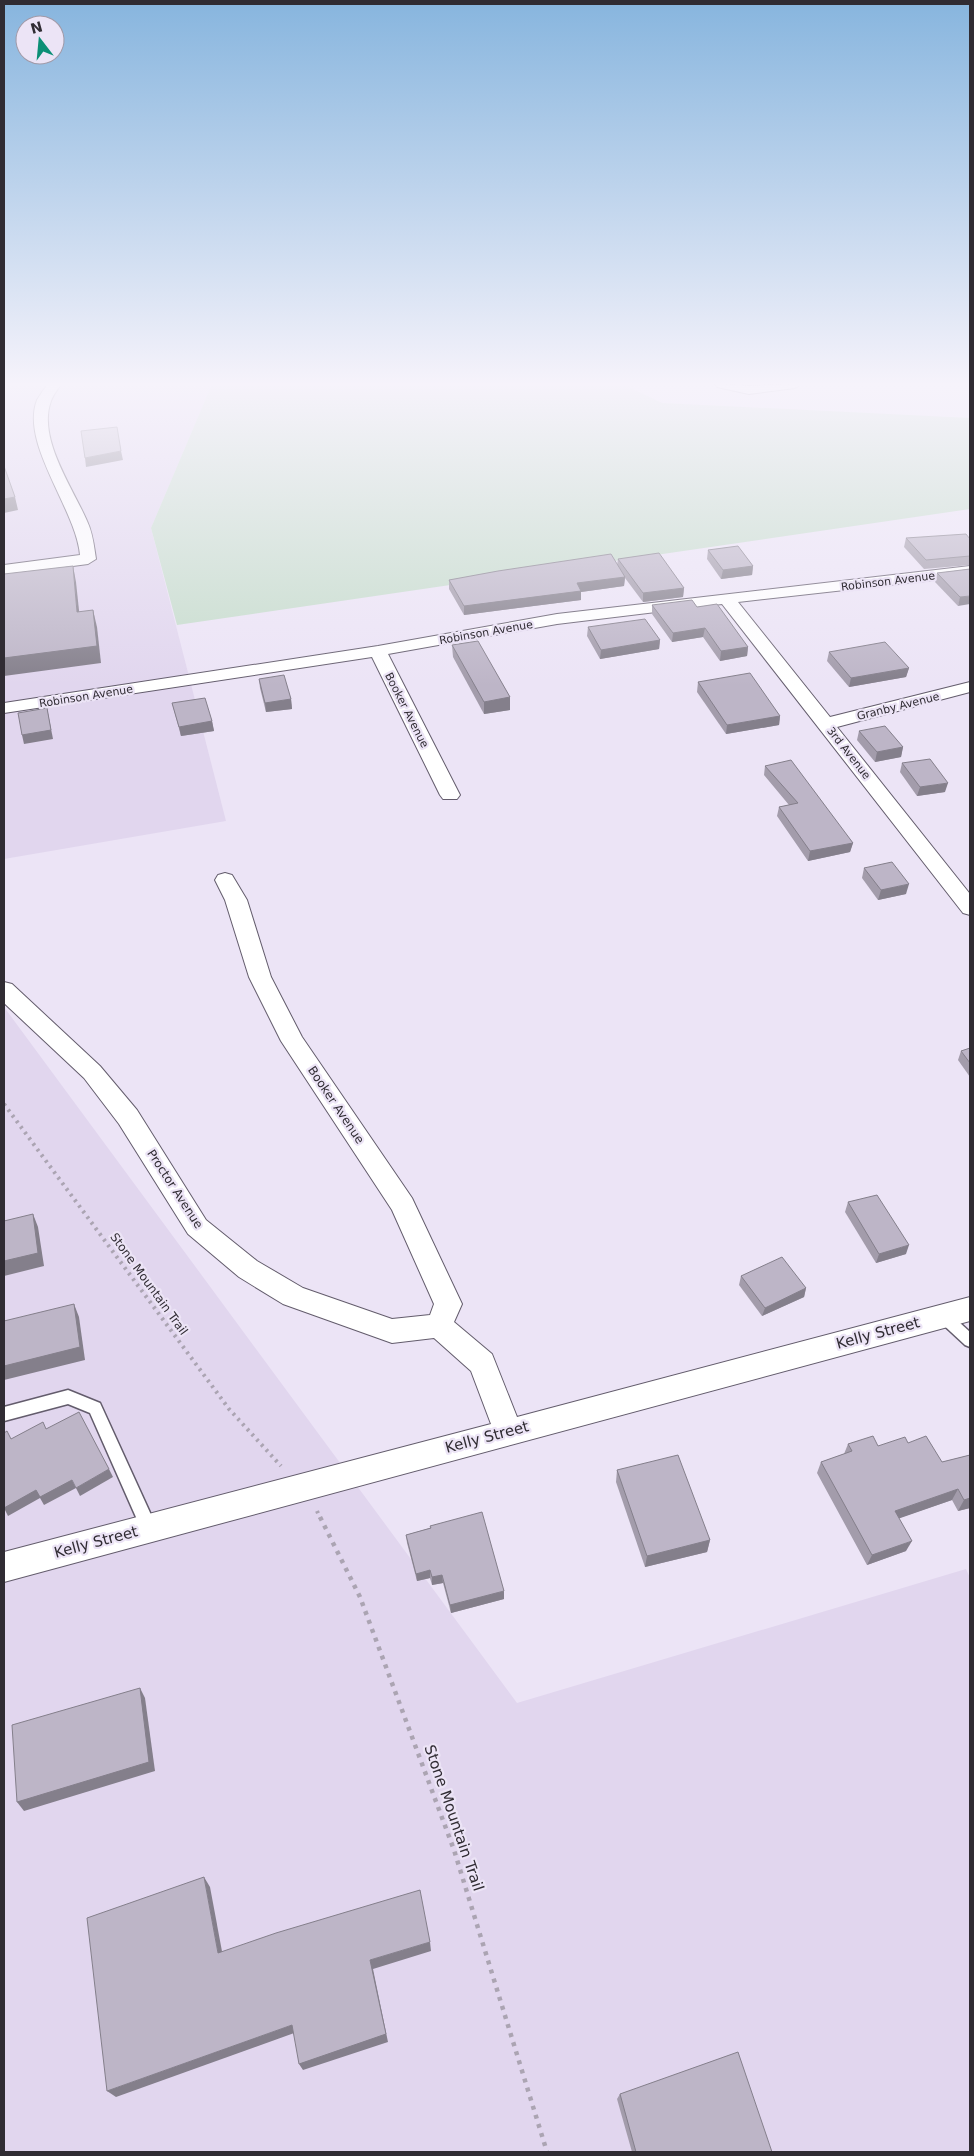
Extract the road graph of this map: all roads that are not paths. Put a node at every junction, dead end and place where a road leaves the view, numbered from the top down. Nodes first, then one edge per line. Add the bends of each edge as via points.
1 (62, 485) edge
2 (4, 570) edge
3 (970, 571) edge
4 (726, 599) junction
5 (378, 651) junction
6 (970, 687) edge
7 (4, 708) edge
8 (826, 724) junction
9 (450, 795) dead end
10 (225, 880) dead end
11 (970, 908) edge
12 (4, 990) edge
13 (970, 1309) edge
14 (943, 1316) junction
15 (439, 1326) junction
16 (970, 1341) edge
17 (4, 1414) edge
18 (508, 1431) junction
19 (149, 1528) junction
20 (4, 1567) edge

1 - 2 street via 86,539 88,559
3 - 4 street, Robinson Avenue
4 - 5 street, Robinson Avenue via 557,619
4 - 8 street, 3rd Avenue
5 - 7 street, Robinson Avenue
5 - 9 street, Booker Avenue
6 - 8 street, Granby Avenue
8 - 11 street, 3rd Avenue
10 - 15 street, Booker Avenue via 236,900 260,977 293,1041 403,1205 448,1304
12 - 15 street, Proctor Avenue via 92,1072 128,1117 197,1227 248,1269 293,1296 392,1332
13 - 14 street, Kelly Street
14 - 16 lane
14 - 18 street, Kelly Street
15 - 18 street via 482,1363
17 - 19 lane via 68,1396 95,1408
18 - 19 street, Kelly Street
19 - 20 street, Kelly Street

